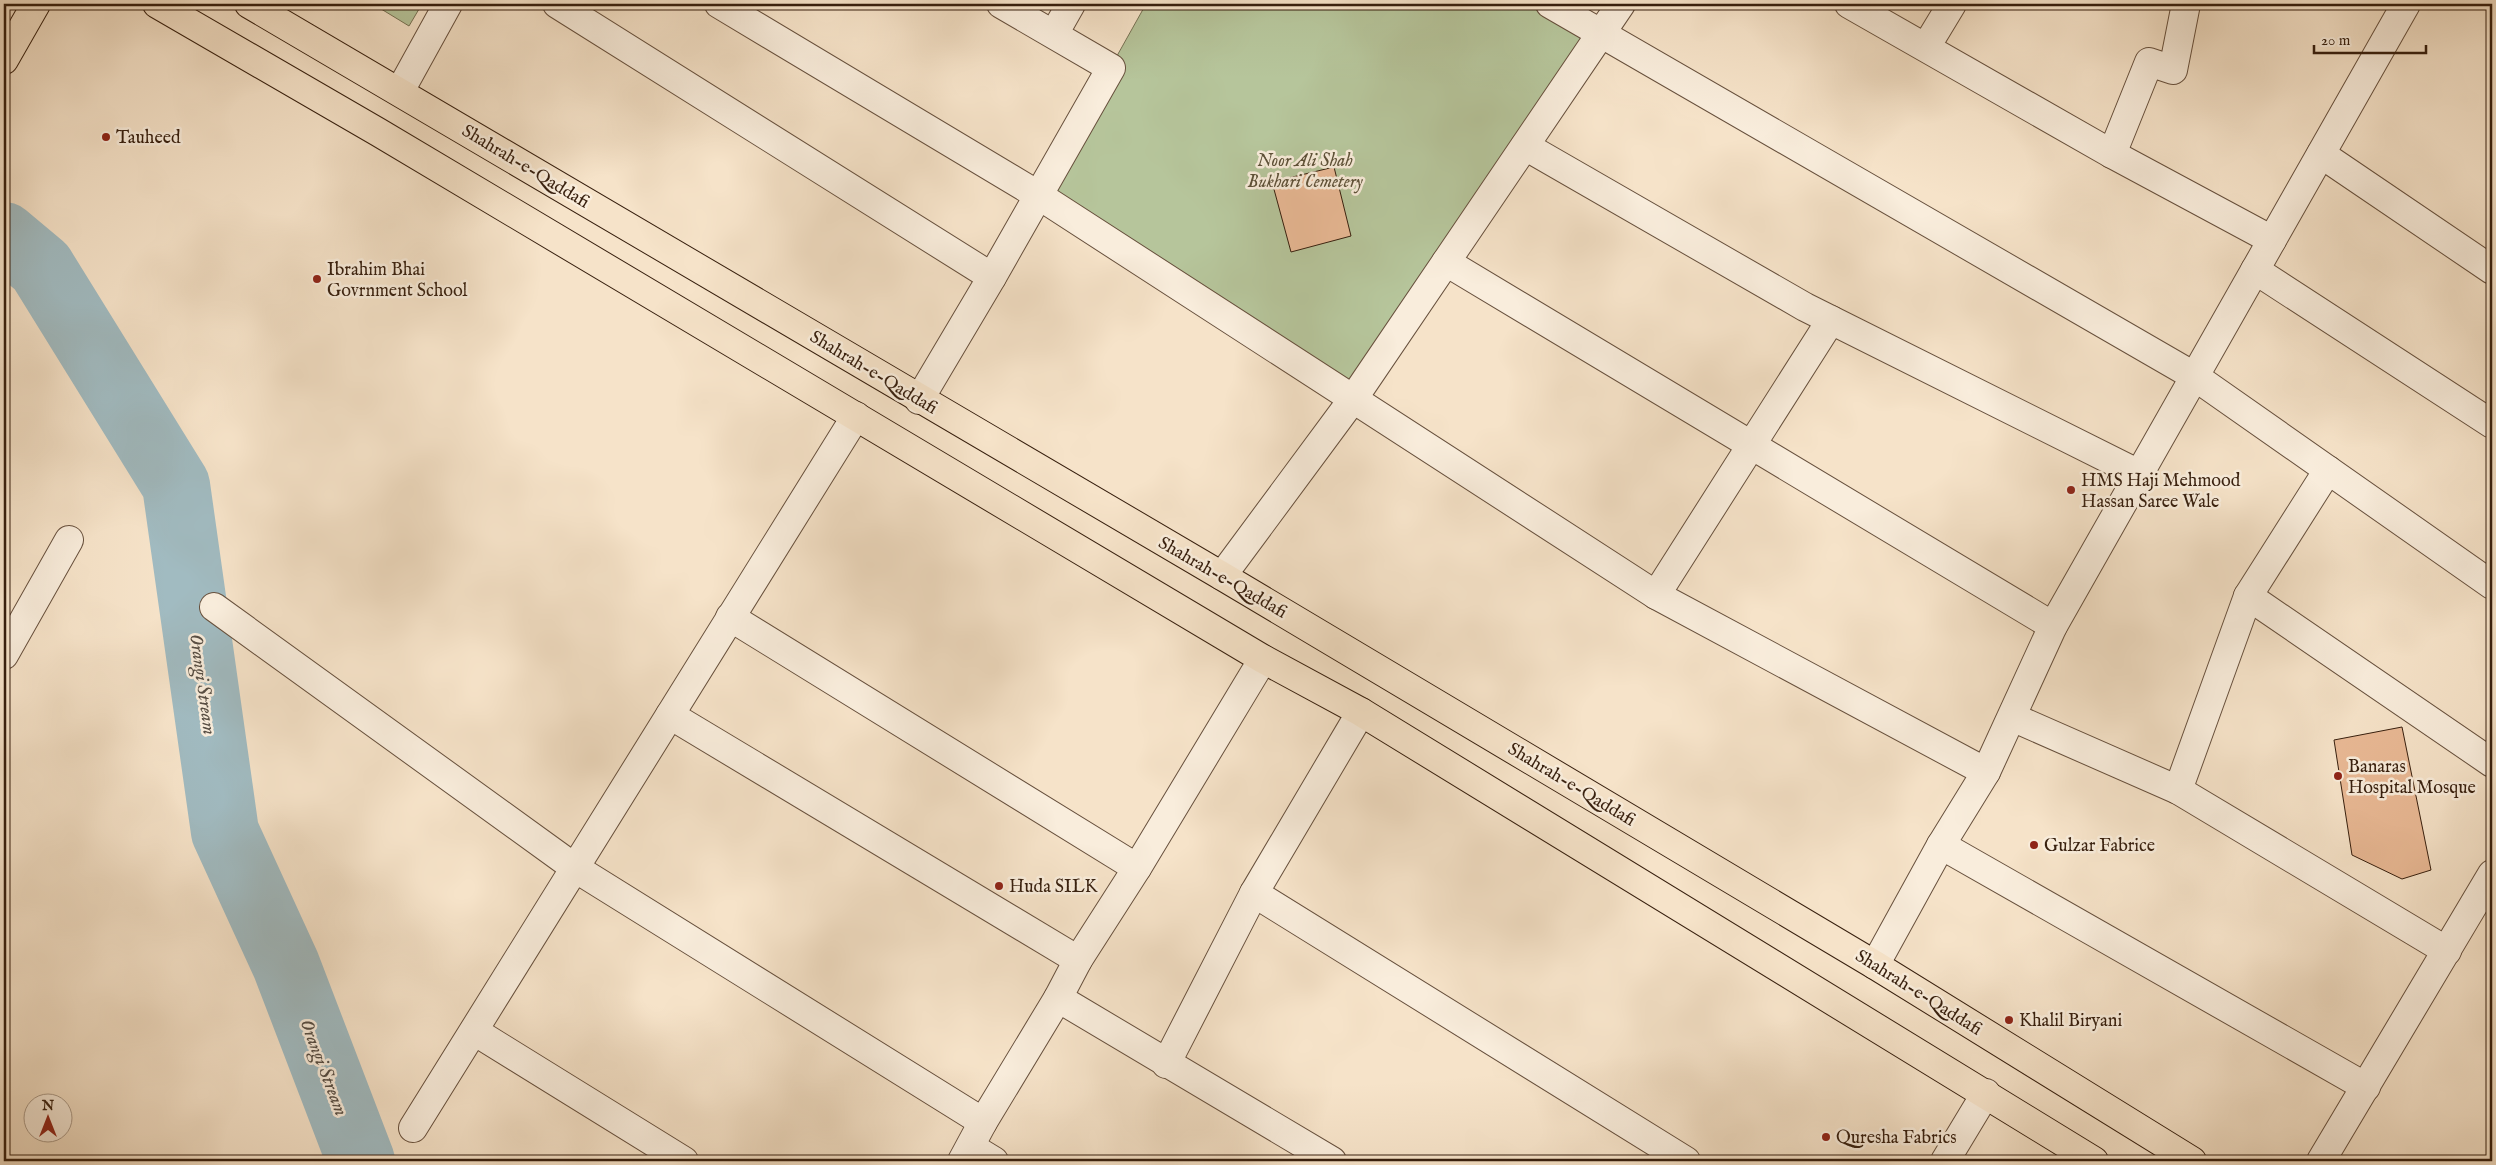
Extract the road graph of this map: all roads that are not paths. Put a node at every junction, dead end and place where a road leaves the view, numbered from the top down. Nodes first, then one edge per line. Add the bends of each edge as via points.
1 (36, 4) edge
2 (157, 4) edge
3 (248, 4) edge
4 (448, 4) edge
5 (558, 4) edge
6 (719, 4) edge
7 (1002, 4) edge
8 (1071, 4) edge
9 (1550, 4) edge
10 (1621, 4) edge
11 (1849, 4) edge
12 (1952, 4) edge
13 (2186, 4) edge
14 (2406, 4) edge
15 (1054, 34) junction
16 (1600, 34) junction
17 (1926, 48) junction
18 (4, 60) edge
19 (400, 91) junction
20 (1524, 146) junction
21 (2112, 154) junction
22 (2321, 154) junction
23 (1038, 195) junction
24 (2272, 240) junction
25 (1446, 262) junction
26 (2255, 270) junction
27 (2492, 270) edge
28 (992, 277) junction
29 (1831, 320) junction
30 (2194, 376) junction
31 (1353, 399) junction
32 (920, 400) junction
33 (856, 416) junction
34 (2492, 424) edge
35 (1751, 445) junction
36 (2328, 470) junction
37 (2139, 474) junction
38 (69, 540) dead end
39 (1222, 576) junction
40 (2492, 585) edge
41 (1656, 595) junction
42 (2248, 596) junction
43 (214, 608) dead end
44 (730, 617) junction
45 (2053, 626) junction
46 (4, 655) edge
47 (1263, 659) junction
48 (1361, 712) junction
49 (670, 715) junction
50 (2012, 717) junction
51 (2492, 763) edge
52 (1986, 772) junction
53 (2178, 790) junction
54 (1941, 845) junction
55 (574, 868) junction
56 (1138, 868) junction
57 (2492, 874) edge
58 (1254, 893) junction
59 (2447, 951) junction
60 (1078, 960) junction
61 (1874, 964) junction
62 (1058, 998) junction
63 (474, 1031) junction
64 (1166, 1064) junction
65 (2366, 1087) junction
66 (1986, 1093) junction
67 (983, 1122) junction
68 (414, 1128) dead end
69 (966, 1154) edge
70 (684, 1161) edge
71 (994, 1161) edge
72 (1332, 1161) edge
73 (1686, 1161) edge
74 (1945, 1161) edge
75 (2094, 1161) edge
76 (2192, 1161) edge
77 (2321, 1161) edge

1 - 18 main road
2 - 33 main road
3 - 19 main road, Shahrah-e-Qaddafi
4 - 19 street
5 - 28 street
6 - 23 street
7 - 15 street
8 - 15 street
9 - 16 street
10 - 16 street
11 - 17 street
12 - 17 street
13 - 21 street via 2173,70 2149,62
14 - 22 street
15 - 23 street via 1111,68
16 - 20 street
16 - 30 street
17 - 21 street
19 - 32 main road, Shahrah-e-Qaddafi
20 - 25 street
20 - 29 street
21 - 24 street
22 - 24 street
22 - 27 street
23 - 28 street
23 - 31 street
24 - 26 street
25 - 31 street
25 - 35 street
26 - 30 street
26 - 34 street
28 - 32 street
29 - 35 street
29 - 37 street
30 - 36 street
30 - 37 street
31 - 39 street
31 - 41 street
32 - 39 main road, Shahrah-e-Qaddafi
33 - 44 street
33 - 47 main road
35 - 41 street
35 - 45 street
36 - 40 street
36 - 42 street
37 - 45 street
38 - 46 street
39 - 61 main road, Shahrah-e-Qaddafi
41 - 52 street
42 - 51 street
42 - 53 street
43 - 55 street
44 - 49 street
44 - 56 street
45 - 50 street
47 - 48 main road
47 - 56 street
48 - 58 street
48 - 66 main road
49 - 55 street
49 - 60 street
50 - 52 street
50 - 53 street
52 - 54 street
53 - 59 street
54 - 61 street
54 - 65 street
55 - 63 street
55 - 67 street
56 - 60 street
57 - 59 street
58 - 64 street
58 - 73 street
59 - 65 street
60 - 62 street
61 - 76 main road, Shahrah-e-Qaddafi
62 - 64 street
62 - 67 street
63 - 68 street
63 - 70 street
64 - 72 street
65 - 77 street
66 - 74 street
66 - 75 main road
67 - 69 street
69 - 71 street

